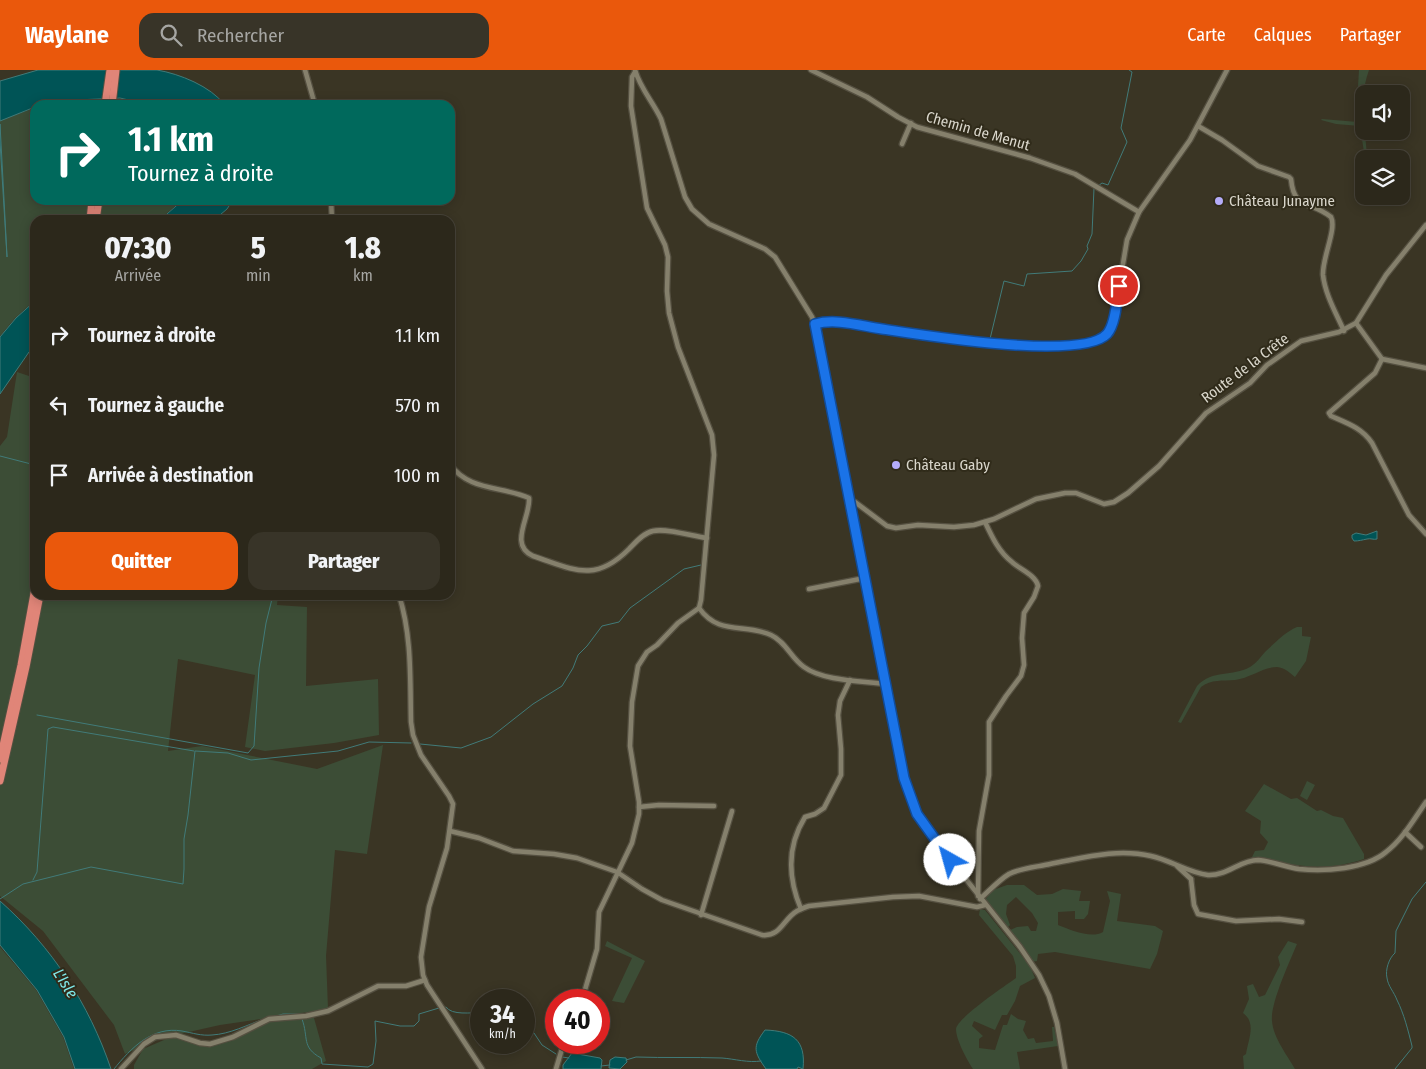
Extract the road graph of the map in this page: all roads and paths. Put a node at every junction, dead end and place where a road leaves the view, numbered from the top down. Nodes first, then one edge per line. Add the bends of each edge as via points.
1 (110, 70) edge
2 (116, 70) edge
3 (305, 70) edge
4 (811, 70) edge
5 (1227, 70) edge
6 (635, 71) edge
7 (107, 100) edge
8 (113, 100) edge
9 (314, 100) edge
10 (911, 123) junction
11 (1198, 126) junction
12 (902, 144) dead end
13 (1139, 212) junction
14 (1426, 225) edge
15 (1356, 323) junction
16 (815, 324) junction
17 (1344, 330) junction
18 (1382, 359) junction
19 (1426, 368) edge
20 (455, 472) edge
21 (850, 502) junction
22 (985, 522) junction
23 (1426, 534) edge
24 (707, 538) junction
25 (865, 578) junction
26 (809, 589) dead end
27 (33, 600) edge
28 (39, 600) edge
29 (401, 600) edge
30 (699, 608) junction
31 (850, 680) junction
32 (886, 684) junction
33 (0, 759) edge
34 (0, 781) edge
35 (1426, 802) edge
36 (714, 806) dead end
37 (639, 807) junction
38 (732, 811) dead end
39 (450, 831) junction
40 (1405, 832) junction
41 (1421, 846) dead end
42 (1174, 862) junction
43 (617, 872) junction
44 (1195, 872) junction
45 (1191, 879) junction
46 (979, 897) junction
47 (985, 905) junction
48 (801, 909) junction
49 (701, 915) junction
50 (1302, 922) dead end
51 (425, 980) junction
52 (585, 989) edge
53 (560, 1054) edge
54 (121, 1069) edge
55 (482, 1069) edge
56 (556, 1069) edge
57 (1065, 1069) edge

1 - 7 highway
2 - 8 highway
3 - 9 street
4 - 10 street, Chemin de Menut
5 - 11 street
6 - 16 street via 661,119 685,197 692,209 709,224 766,249 775,257
6 - 24 street via 631,106 647,208 668,257 669,313 678,347 712,435 714,455
10 - 12 street
10 - 13 street, Chemin de Menut via 1075,174
11 - 13 street
11 - 17 street via 1258,166 1290,178 1295,197 1331,217 1333,224 1323,274
13 - 16 street via 1127,240 1112,323 1107,334 1099,339 1065,346 1026,346 837,322
14 - 15 street, Route de la Crête via 1386,275
15 - 17 street, Route de la Crête
15 - 18 street
16 - 21 street
17 - 22 street, Route de la Crête via 1301,341 1281,354 1250,383 1206,413 1165,459 1114,502 1104,504 1076,493 1064,493 1036,499
18 - 19 street
18 - 23 street via 1375,373 1329,413 1367,436 1405,509
20 - 24 street via 466,480 529,498 521,537 524,549 533,556 581,571 603,568 652,531
21 - 22 street via 896,528 918,524 954,527
21 - 25 street
22 - 46 street via 1006,558 1038,584 1024,613 1021,676 989,722 987,786 979,831
24 - 30 street
25 - 26 street
25 - 32 street
27 - 33 highway
28 - 34 highway
29 - 39 street via 410,641 413,734 421,755 453,804
30 - 31 street via 720,626 773,636 809,670
30 - 37 street via 678,622 647,652 638,666 630,746
31 - 32 street
31 - 48 street via 840,701 838,715 842,761 840,780 824,808 805,817 799,826 792,858 794,893
32 - 46 street via 904,778 913,806 930,834
35 - 40 street
36 - 37 street
37 - 43 street via 632,844
38 - 49 street
39 - 43 street via 513,851 565,855
39 - 51 street via 429,907 421,957
40 - 41 street
40 - 44 street via 1380,856 1347,867 1307,869 1252,860 1216,874
42 - 44 street
42 - 45 street
42 - 46 street via 1132,853 1099,855 1018,871
43 - 49 street via 651,894
43 - 52 street via 599,912 597,949
44 - 45 street
45 - 50 street via 1198,914 1236,921 1277,919
46 - 47 street
47 - 48 street via 977,907 919,896
47 - 57 street via 1020,947 1043,982 1057,1023
48 - 49 street via 777,932 768,936
51 - 54 street via 406,986 378,986 328,1011 269,1019 233,1037 210,1044 176,1035 155,1037
51 - 55 street
53 - 56 street

